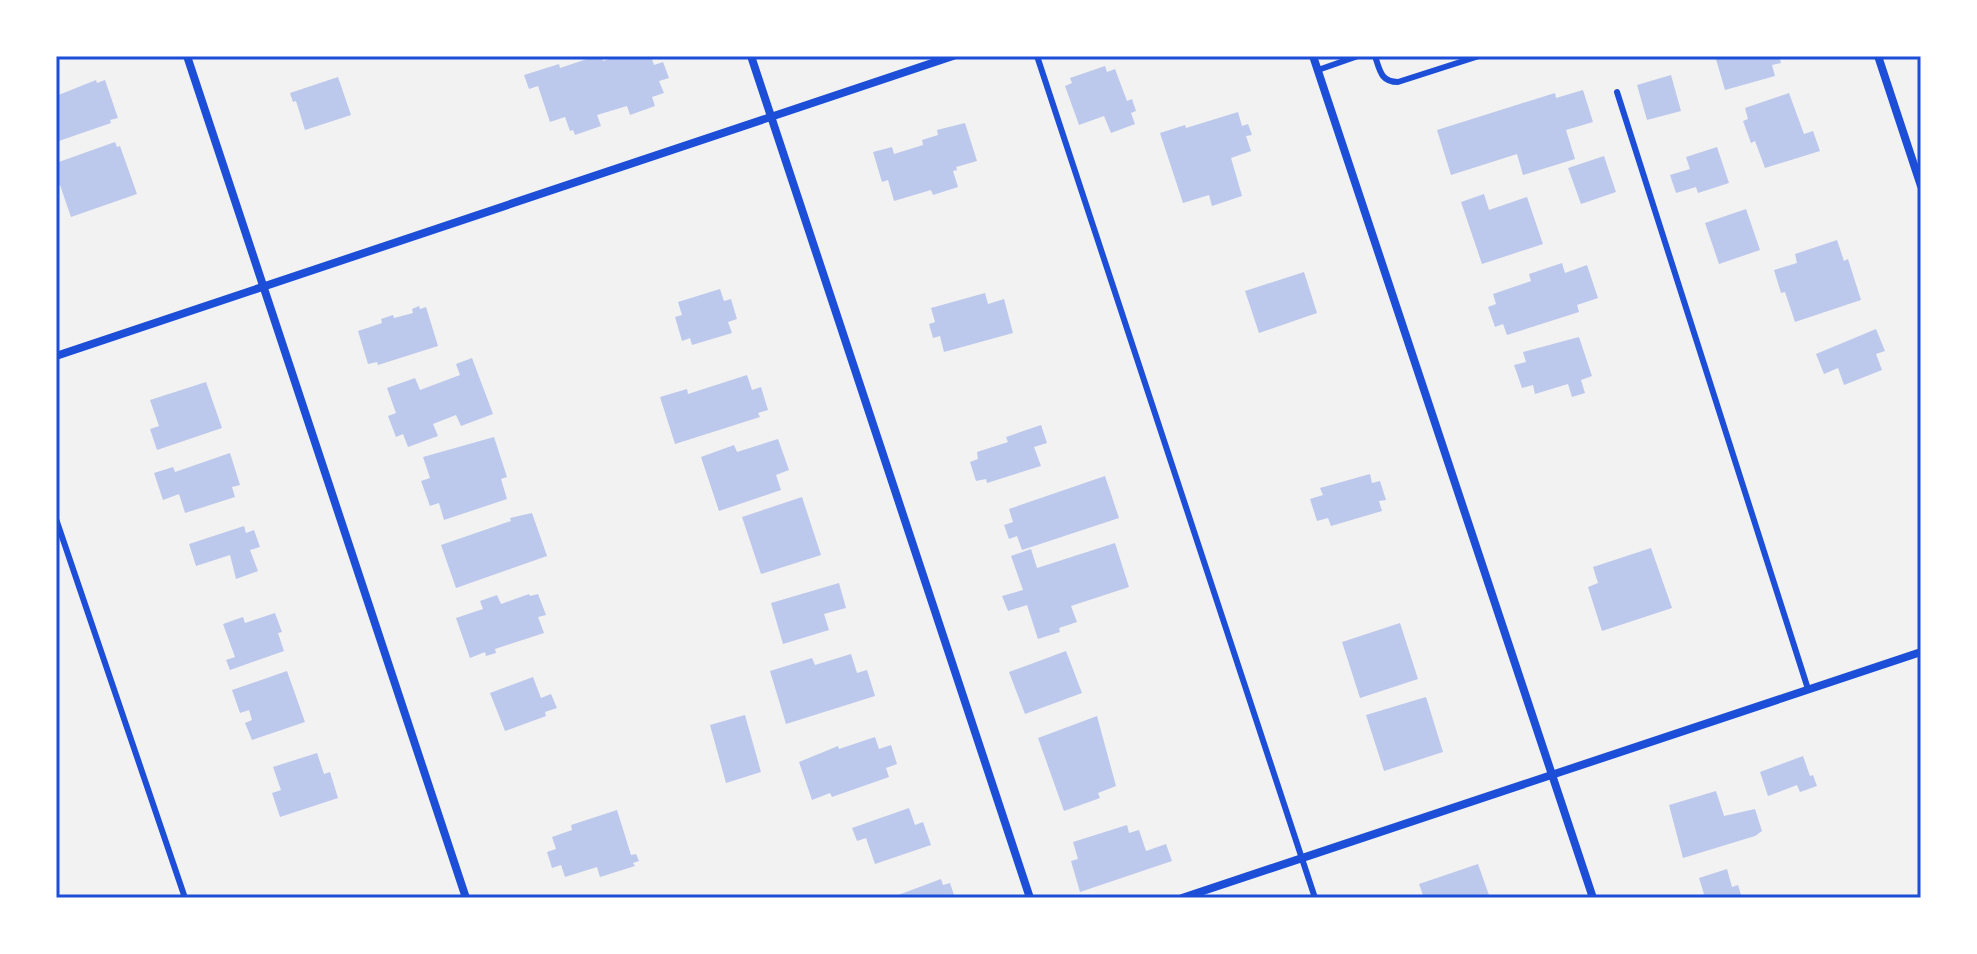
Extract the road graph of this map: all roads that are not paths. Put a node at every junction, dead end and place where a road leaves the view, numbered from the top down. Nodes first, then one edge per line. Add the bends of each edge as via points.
1 (187, 56) edge
2 (751, 56) edge
3 (953, 56) edge
4 (1037, 56) edge
5 (1313, 56) edge
6 (1358, 56) edge
7 (1375, 56) edge
8 (1479, 56) edge
9 (1878, 56) edge
10 (1318, 70) junction
11 (1617, 92) dead end
12 (771, 117) junction
13 (1921, 186) edge
14 (263, 286) junction
15 (56, 356) edge
16 (56, 519) edge
17 (1921, 652) edge
18 (1808, 689) junction
19 (1552, 775) junction
20 (1302, 858) junction
21 (185, 898) edge
22 (466, 898) edge
23 (1030, 898) edge
24 (1182, 898) edge
25 (1315, 898) edge
26 (1593, 898) edge

1 - 14 street
2 - 12 street
3 - 12 street
4 - 20 lane
5 - 10 street
6 - 10 lane
7 - 8 lane via 1381,76 1389,82
9 - 13 street
10 - 19 street
11 - 18 lane
12 - 14 street
12 - 23 street
14 - 15 street
14 - 22 street
16 - 21 lane
17 - 18 street
18 - 19 street
19 - 20 street
19 - 26 street
20 - 24 street
20 - 25 lane

